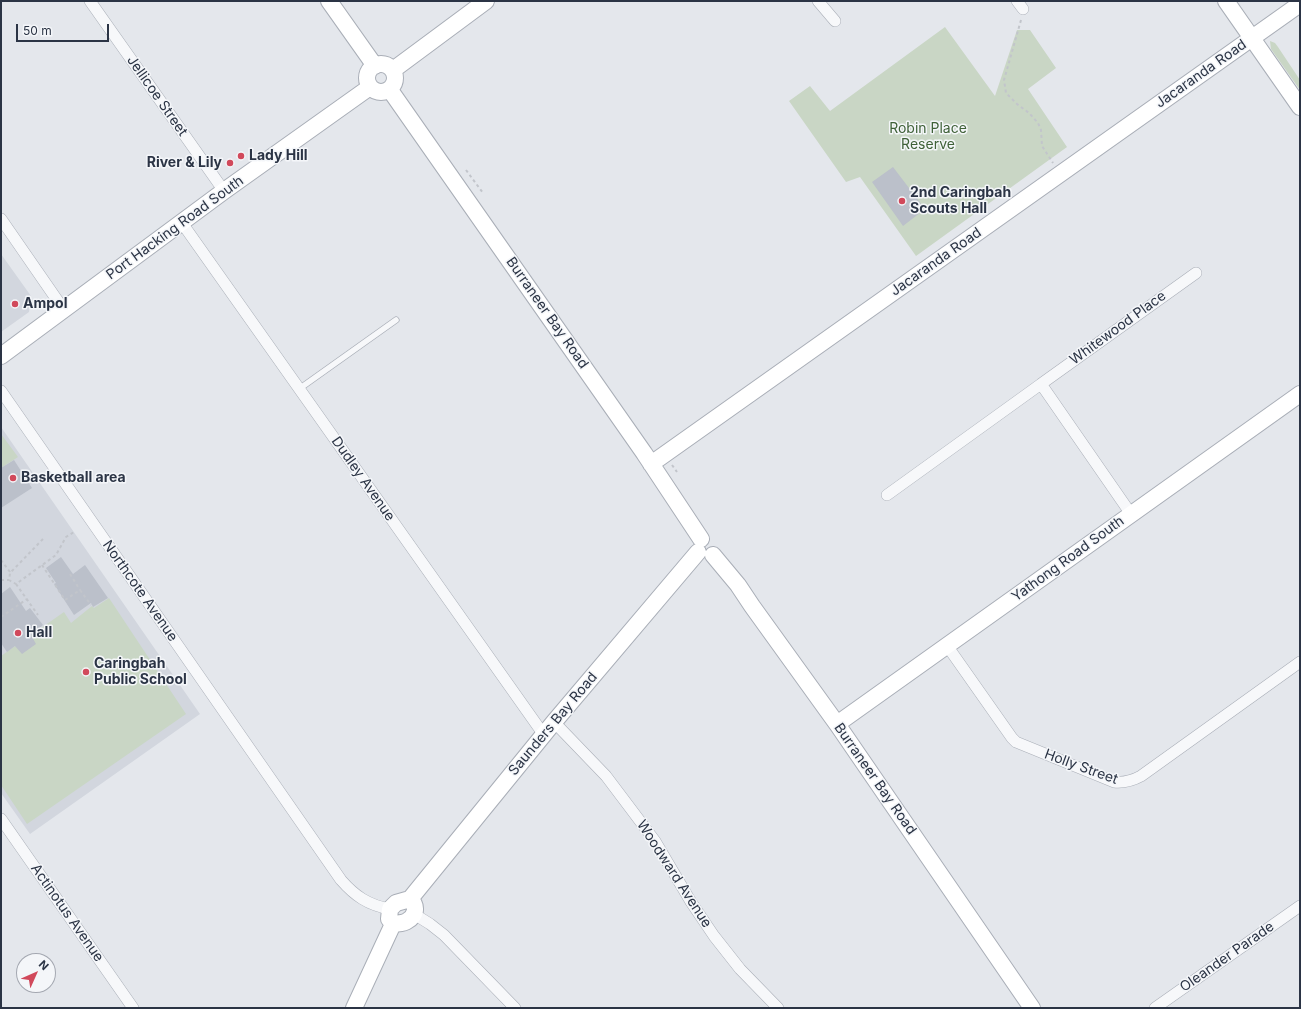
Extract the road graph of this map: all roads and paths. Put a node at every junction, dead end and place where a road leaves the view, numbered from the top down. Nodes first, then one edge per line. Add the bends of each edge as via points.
1 (90, 1) edge
2 (329, 1) edge
3 (486, 1) edge
4 (818, 1) edge
5 (1226, 1) edge
6 (1300, 4) edge
7 (1020, 5) edge
8 (835, 21) dead end
9 (1252, 38) junction
10 (375, 66) junction
11 (393, 70) junction
12 (370, 87) junction
13 (390, 90) junction
14 (1300, 107) edge
15 (466, 170) dead end
16 (1060, 174) junction
17 (224, 191) junction
18 (482, 193) dead end
19 (1, 219) edge
20 (182, 223) junction
21 (1196, 273) dead end
22 (64, 310) junction
23 (396, 320) dead end
24 (1, 356) edge
25 (1041, 384) junction
26 (299, 389) junction
27 (1, 391) edge
28 (1300, 394) edge
29 (651, 464) junction
30 (887, 495) dead end
31 (1131, 514) junction
32 (74, 532) dead end
33 (43, 539) dead end
34 (704, 548) junction
35 (1, 560) edge
36 (42, 565) junction
37 (10, 573) junction
38 (70, 574) dead end
39 (1, 580) edge
40 (9, 580) junction
41 (16, 584) junction
42 (80, 590) junction
43 (27, 599) junction
44 (91, 606) dead end
45 (38, 615) dead end
46 (1, 617) edge
47 (948, 647) junction
48 (1300, 662) edge
49 (554, 722) junction
50 (837, 724) junction
51 (544, 734) junction
52 (1, 818) edge
53 (1300, 906) edge
54 (412, 907) junction
55 (392, 916) junction
56 (132, 1008) edge
57 (354, 1008) edge
58 (515, 1008) edge
59 (778, 1008) edge
60 (1032, 1008) edge
61 (1155, 1008) edge

1 - 17 street, Jellicoe Street
2 - 10 street
3 - 11 street
4 - 8 street
5 - 9 street
6 - 9 street, Jacaranda Road
7 - 16 path via 1020,25 1004,80 1006,93 1038,123 1042,146
9 - 14 street
9 - 16 street, Jacaranda Road
10 - 11 street via 384,64
10 - 12 street via 367,75
11 - 13 street via 396,78
12 - 13 street via 382,93
12 - 17 street, Port Hacking Road South
13 - 29 street, Burraneer Bay Road
15 - 18 path
16 - 29 street, Jacaranda Road
17 - 20 street, Port Hacking Road South
19 - 22 street
20 - 22 street, Port Hacking Road South
20 - 26 street, Dudley Avenue
21 - 25 street, Whitewood Place
22 - 24 street, Port Hacking Road South
23 - 26 lane
25 - 30 street, Whitewood Place
25 - 31 street
26 - 51 street, Dudley Avenue
27 - 55 street, Northcote Avenue via 341,880 368,903
28 - 31 street, Yathong Road South
29 - 34 street, Burraneer Bay Road
31 - 47 street, Yathong Road South
32 - 36 path via 66,538 56,555
33 - 37 path
34 - 49 street, Saunders Bay Road
34 - 50 street, Burraneer Bay Road via 738,585
35 - 37 path
36 - 41 path
36 - 42 path via 65,600
37 - 40 path
38 - 42 path
39 - 40 path
40 - 41 path
41 - 43 path
42 - 44 path
43 - 45 path
43 - 46 path
47 - 48 street, Holly Street via 1016,742 1122,783 1141,776
47 - 50 street, Yathong Road South
49 - 51 street, Saunders Bay Road
49 - 59 street, Woodward Avenue via 606,776 655,841 714,936 740,969
50 - 60 street, Burraneer Bay Road
51 - 54 street, Saunders Bay Road
52 - 56 street, Actinotus Avenue
53 - 61 street, Oleander Parade
54 - 55 street via 396,903
54 - 58 street via 444,935
55 - 57 street

